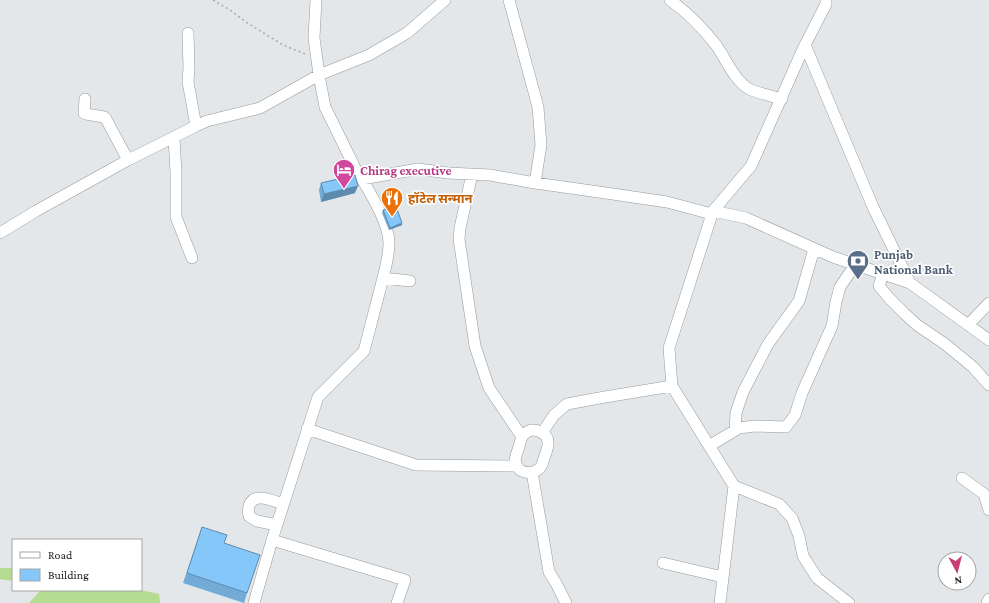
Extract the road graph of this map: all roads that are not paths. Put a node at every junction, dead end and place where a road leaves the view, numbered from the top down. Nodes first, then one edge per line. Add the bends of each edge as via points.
1 (316, 0) edge
2 (445, 0) edge
3 (509, 0) edge
4 (670, 0) edge
5 (826, 0) edge
6 (188, 33) dead end
7 (805, 45) junction
8 (319, 75) junction
9 (85, 99) dead end
10 (782, 99) junction
11 (196, 126) junction
12 (174, 137) junction
13 (128, 160) junction
14 (472, 174) junction
15 (362, 180) junction
16 (535, 183) junction
17 (712, 213) junction
18 (0, 233) edge
19 (814, 249) junction
20 (192, 258) dead end
21 (855, 265) junction
22 (883, 274) junction
23 (383, 278) junction
24 (410, 281) dead end
25 (910, 283) junction
26 (989, 304) edge
27 (968, 325) junction
28 (989, 340) edge
29 (989, 385) edge
30 (672, 386) junction
31 (307, 429) junction
32 (735, 430) junction
33 (542, 433) junction
34 (522, 437) junction
35 (709, 446) junction
36 (517, 466) junction
37 (532, 472) junction
38 (962, 478) dead end
39 (734, 486) junction
40 (284, 504) junction
41 (989, 510) edge
42 (277, 525) junction
43 (272, 540) junction
44 (663, 562) dead end
45 (723, 577) junction
46 (989, 599) edge
47 (254, 603) edge
48 (397, 603) edge
49 (566, 603) edge
50 (720, 603) edge
51 (849, 603) edge
52 (987, 603) edge

1 - 8 street via 314,38
2 - 8 street via 407,33 369,55
3 - 16 street via 538,107 541,145
4 - 10 street via 700,26 716,45 739,81 750,89
5 - 7 street
6 - 11 street via 188,82
7 - 10 street
7 - 25 street via 873,207
8 - 11 street via 260,108
8 - 15 street via 325,107
9 - 13 street via 84,113 106,119
10 - 17 street via 751,166
11 - 12 street
12 - 13 street
12 - 20 street via 176,217
13 - 18 street
14 - 15 street via 418,169
14 - 16 street
14 - 34 street via 459,239 475,346 489,388
15 - 23 street via 380,211 388,234 389,244
16 - 17 street via 667,202
17 - 19 street via 746,218
17 - 30 street via 669,348
19 - 21 street
19 - 32 street via 799,301 768,344 743,392 736,413
21 - 22 street
21 - 32 street via 840,287 832,326 795,415 786,427 755,426
22 - 25 street
22 - 29 street via 879,286 889,298 917,325 974,367
23 - 24 street
23 - 31 street via 364,351 318,397
25 - 27 street
26 - 27 street
27 - 28 street
30 - 33 street via 567,404 554,415
30 - 35 street
31 - 36 street via 416,465
31 - 40 street
32 - 35 street
33 - 34 street via 531,430
33 - 37 street via 548,444 541,466
34 - 36 street via 515,458
35 - 39 street
36 - 37 street via 524,472
37 - 49 street via 549,572
38 - 41 street via 984,494
39 - 45 street
39 - 51 street via 778,504 792,518 803,556 817,578
40 - 42 street
40 - 42 street via 255,498 248,511 249,516 258,521
42 - 43 street
43 - 47 street
43 - 48 street via 405,580
44 - 45 street
45 - 50 street
46 - 52 street

